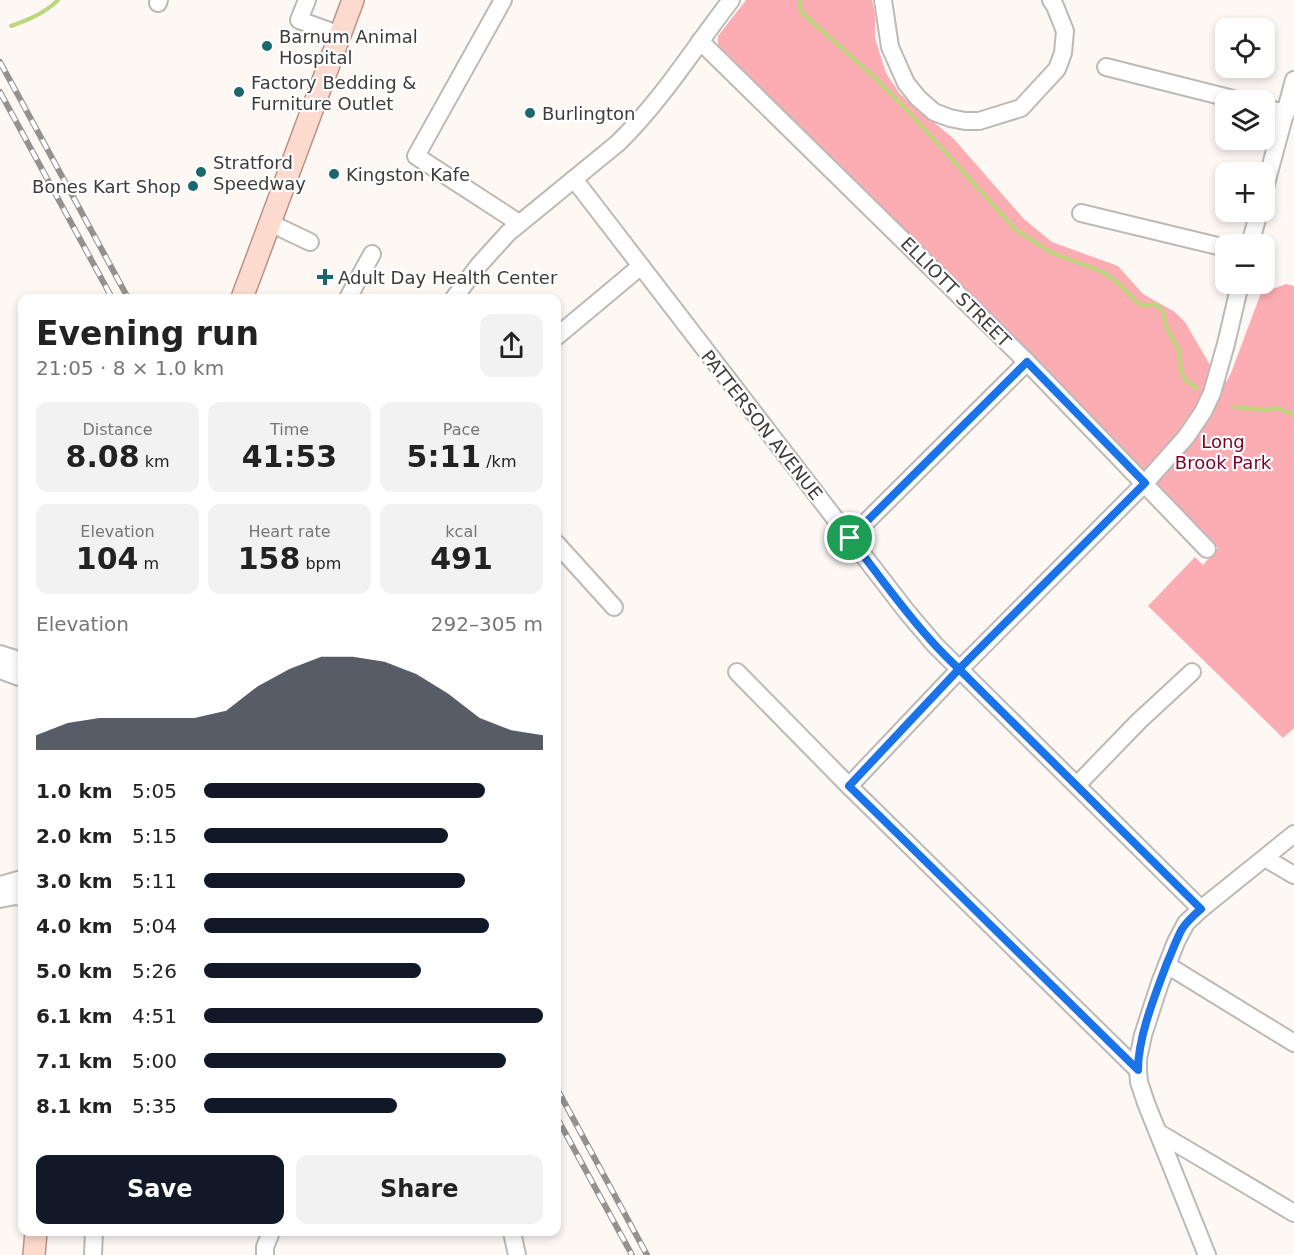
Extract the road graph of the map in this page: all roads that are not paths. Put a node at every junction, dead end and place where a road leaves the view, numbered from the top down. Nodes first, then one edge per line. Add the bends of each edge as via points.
1 (307, 0) edge
2 (353, 0) edge
3 (731, 0) edge
4 (883, 0) edge
5 (1051, 0) edge
6 (499, 1) edge
7 (340, 35) junction
8 (700, 41) junction
9 (1106, 67) dead end
10 (1294, 80) edge
11 (1215, 94) edge
12 (1275, 110) edge
13 (1286, 113) junction
14 (1272, 162) edge
15 (574, 179) junction
16 (1081, 213) dead end
17 (270, 223) junction
18 (519, 223) junction
19 (310, 242) dead end
20 (1215, 245) edge
21 (372, 254) dead end
22 (641, 266) junction
23 (243, 294) edge
24 (350, 294) edge
25 (457, 294) edge
26 (1238, 294) edge
27 (561, 333) edge
28 (1027, 362) junction
29 (1145, 483) junction
30 (850, 538) junction
31 (561, 549) edge
32 (1207, 549) dead end
33 (614, 607) dead end
34 (0, 654) edge
35 (18, 660) edge
36 (959, 669) junction
37 (0, 670) edge
38 (737, 672) dead end
39 (1192, 672) dead end
40 (18, 677) edge
41 (1077, 785) junction
42 (849, 786) junction
43 (1294, 834) edge
44 (1265, 858) junction
45 (1294, 875) edge
46 (18, 880) edge
47 (0, 885) edge
48 (18, 896) edge
49 (0, 899) edge
50 (1201, 909) junction
51 (1167, 965) junction
52 (1294, 1043) edge
53 (1138, 1070) junction
54 (1159, 1132) junction
55 (1294, 1214) edge
56 (36, 1236) edge
57 (94, 1236) edge
58 (269, 1236) edge
59 (513, 1236) edge
60 (34, 1255) edge
61 (93, 1255) edge
62 (265, 1255) edge
63 (517, 1255) edge
64 (1207, 1255) edge

1 - 7 street via 299,20
2 - 7 main road
3 - 8 street
4 - 5 street via 890,47 906,83 934,112 964,121 979,121 1021,108 1057,69 1065,31
6 - 18 street via 416,156
7 - 17 main road
8 - 15 street via 634,128
8 - 28 street, ELLIOTT STREET
9 - 11 street
10 - 13 street
12 - 13 street
13 - 14 street
15 - 18 street
15 - 22 street, PATTERSON AVENUE
16 - 20 street
17 - 19 street
17 - 23 main road
18 - 25 street via 492,249
21 - 24 street
22 - 27 street
22 - 30 street, PATTERSON AVENUE
26 - 29 street via 1208,403 1186,437
28 - 29 street, ELLIOTT STREET
28 - 30 street
29 - 32 street, ELLIOTT STREET
29 - 36 street
30 - 36 street, PATTERSON AVENUE via 907,612
31 - 33 street
34 - 35 street
36 - 41 street, PATTERSON AVENUE
36 - 42 street
37 - 40 street
38 - 42 street
39 - 41 street
41 - 50 street, PATTERSON AVENUE
42 - 53 street
43 - 44 street
44 - 45 street
44 - 50 street
46 - 47 street
48 - 49 street
50 - 51 street via 1182,928
51 - 52 street
51 - 53 street via 1143,1035
53 - 54 street via 1146,1103
54 - 55 street
54 - 64 street
56 - 60 main road
57 - 61 street
58 - 62 street
59 - 63 street

